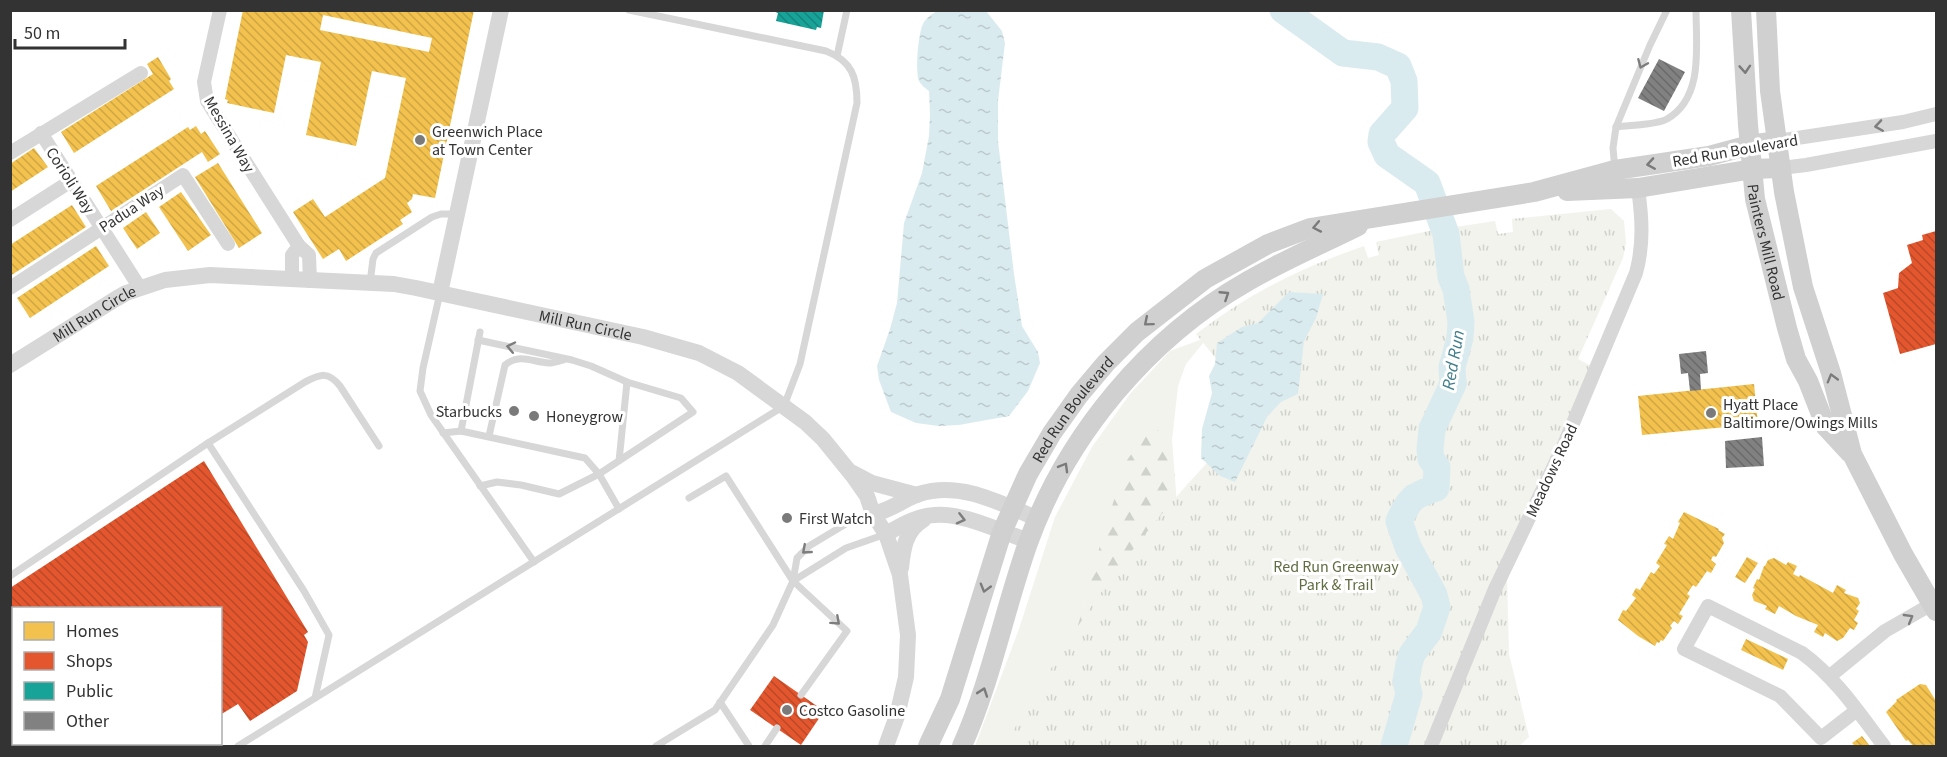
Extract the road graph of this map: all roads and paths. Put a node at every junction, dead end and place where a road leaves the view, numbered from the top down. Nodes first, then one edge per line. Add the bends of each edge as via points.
1 (220, 10) edge
2 (501, 10) edge
3 (628, 10) edge
4 (847, 10) edge
5 (1667, 10) edge
6 (1696, 10) edge
7 (1741, 10) edge
8 (1766, 10) edge
9 (837, 56) junction
10 (141, 73) dead end
11 (1936, 114) edge
12 (1616, 127) junction
13 (41, 133) junction
14 (1777, 141) junction
15 (1936, 141) edge
16 (1750, 145) junction
17 (10, 153) edge
18 (1781, 168) junction
19 (1753, 169) junction
20 (71, 181) junction
21 (1624, 183) junction
22 (457, 214) junction
23 (1374, 219) junction
24 (10, 220) edge
25 (101, 228) junction
26 (228, 244) dead end
27 (300, 246) junction
28 (292, 279) junction
29 (310, 280) junction
30 (370, 283) junction
31 (10, 288) edge
32 (140, 288) junction
33 (440, 293) junction
34 (566, 359) junction
35 (10, 365) edge
36 (627, 382) junction
37 (783, 406) junction
38 (461, 431) junction
39 (443, 433) junction
40 (489, 436) junction
41 (208, 443) junction
42 (379, 446) dead end
43 (1852, 454) junction
44 (619, 461) junction
45 (848, 469) junction
46 (599, 474) junction
47 (480, 486) junction
48 (917, 495) junction
49 (689, 498) dead end
50 (1012, 508) junction
51 (619, 509) junction
52 (873, 514) junction
53 (934, 514) junction
54 (1038, 519) junction
55 (1002, 532) junction
56 (886, 534) junction
57 (1029, 541) junction
58 (534, 562) junction
59 (900, 575) junction
60 (10, 576) edge
61 (793, 581) junction
62 (1935, 606) edge
63 (1830, 676) junction
64 (801, 695) dead end
65 (315, 698) junction
66 (720, 702) junction
67 (1857, 710) junction
68 (777, 728) dead end
69 (238, 747) edge
70 (656, 747) edge
71 (749, 747) edge
72 (765, 747) edge
73 (886, 747) edge
74 (928, 747) edge
75 (962, 747) edge
76 (1431, 747) edge
77 (1884, 747) edge

1 - 27 street, Messina Way via 204,92
2 - 22 street
3 - 9 lane
4 - 9 lane
5 -> 12 lane
6 - 12 lane via 1696,74 1684,105 1666,120
7 -> 16 main road, Painters Mill Road
8 - 14 main road, Painters Mill Road
9 - 37 lane via 851,70 857,104 800,364
10 - 13 street, Corioli Way
11 -> 14 street, Red Run Boulevard
12 - 21 lane via 1613,148
13 - 17 street, Corioli Way
13 - 20 street, Corioli Way
14 - 16 main road, Red Run Boulevard
14 - 18 main road, Painters Mill Road
15 - 18 street, Red Run Boulevard
16 - 19 main road, Painters Mill Road
16 -> 21 main road, Red Run Boulevard
18 - 19 main road, Red Run Boulevard
43 -> 18 main road, Painters Mill Road via 1803,287
19 - 21 main road, Red Run Boulevard
19 - 43 main road, Painters Mill Road via 1755,198 1796,359 1826,427
20 - 24 street
20 - 25 street, Corioli Way
21 - 23 main road, Red Run Boulevard via 1534,192
21 - 76 street, Meadows Road via 1642,231 1636,273 1563,447 1495,589
22 - 30 lane via 432,217 384,246 373,259
22 - 33 street
23 -> 50 main road, Red Run Boulevard via 1310,228 1268,244 1205,279 1169,305 1137,332 1078,395 1028,474
54 -> 23 main road, Red Run Boulevard via 1076,446 1098,414 1155,351 1247,281
25 - 26 street, Padua Way via 183,175
25 - 31 street, Padua Way
25 - 32 street, Corioli Way
27 - 28 street via 292,255
27 - 29 street, Messina Way via 309,255
28 - 29 street, Mill Run Circle
28 - 32 street, Mill Run Circle via 210,275 165,280
29 - 30 street, Mill Run Circle
30 - 33 street, Mill Run Circle
32 - 35 street, Mill Run Circle via 92,312
33 - 37 street, Mill Run Circle via 682,348 738,373
33 - 39 lane via 420,392
34 - 36 lane
34 -> 38 lane via 479,336
34 - 40 lane via 550,363 523,358 505,365
36 - 44 lane
36 - 44 lane via 681,398 693,412
37 - 45 street, Mill Run Circle via 823,439
37 - 51 lane
38 - 39 lane
38 - 40 lane
39 - 47 lane
40 - 46 lane via 585,458
41 - 42 lane via 305,382 325,374 334,378
41 - 60 lane
41 - 65 lane via 329,635
43 - 62 main road, Painters Mill Road via 1892,535
44 - 46 lane
45 - 48 street via 872,483
45 - 52 street, Mill Run Circle via 867,496
46 - 47 lane via 559,494 497,482
46 - 51 lane
47 - 58 lane
48 - 50 street via 964,491
48 - 52 street
49 - 61 lane via 726,476
50 - 54 street
50 - 55 main road, Red Run Boulevard
51 - 58 lane
52 - 56 street, Mill Run Circle
52 -> 61 lane via 854,519 809,546 797,558
53 -> 55 street
53 - 56 street
53 - 59 street via 919,522 908,535
54 - 57 main road, Red Run Boulevard
55 - 57 street
55 -> 74 main road, Red Run Boulevard via 950,699
56 - 59 street, Mill Run Circle
56 - 61 lane via 846,548
75 -> 57 main road, Red Run Boulevard
58 - 65 lane
59 - 73 street, Mill Run Circle via 908,635 906,677
61 -> 64 lane via 847,631
61 - 66 lane via 773,625
63 -> 62 street via 1885,631
63 - 67 street
63 - 67 street via 1802,653 1708,606 1684,649 1780,696 1821,738
65 - 69 lane
66 - 70 lane via 715,710
66 - 71 lane
67 - 77 street
68 - 72 lane

